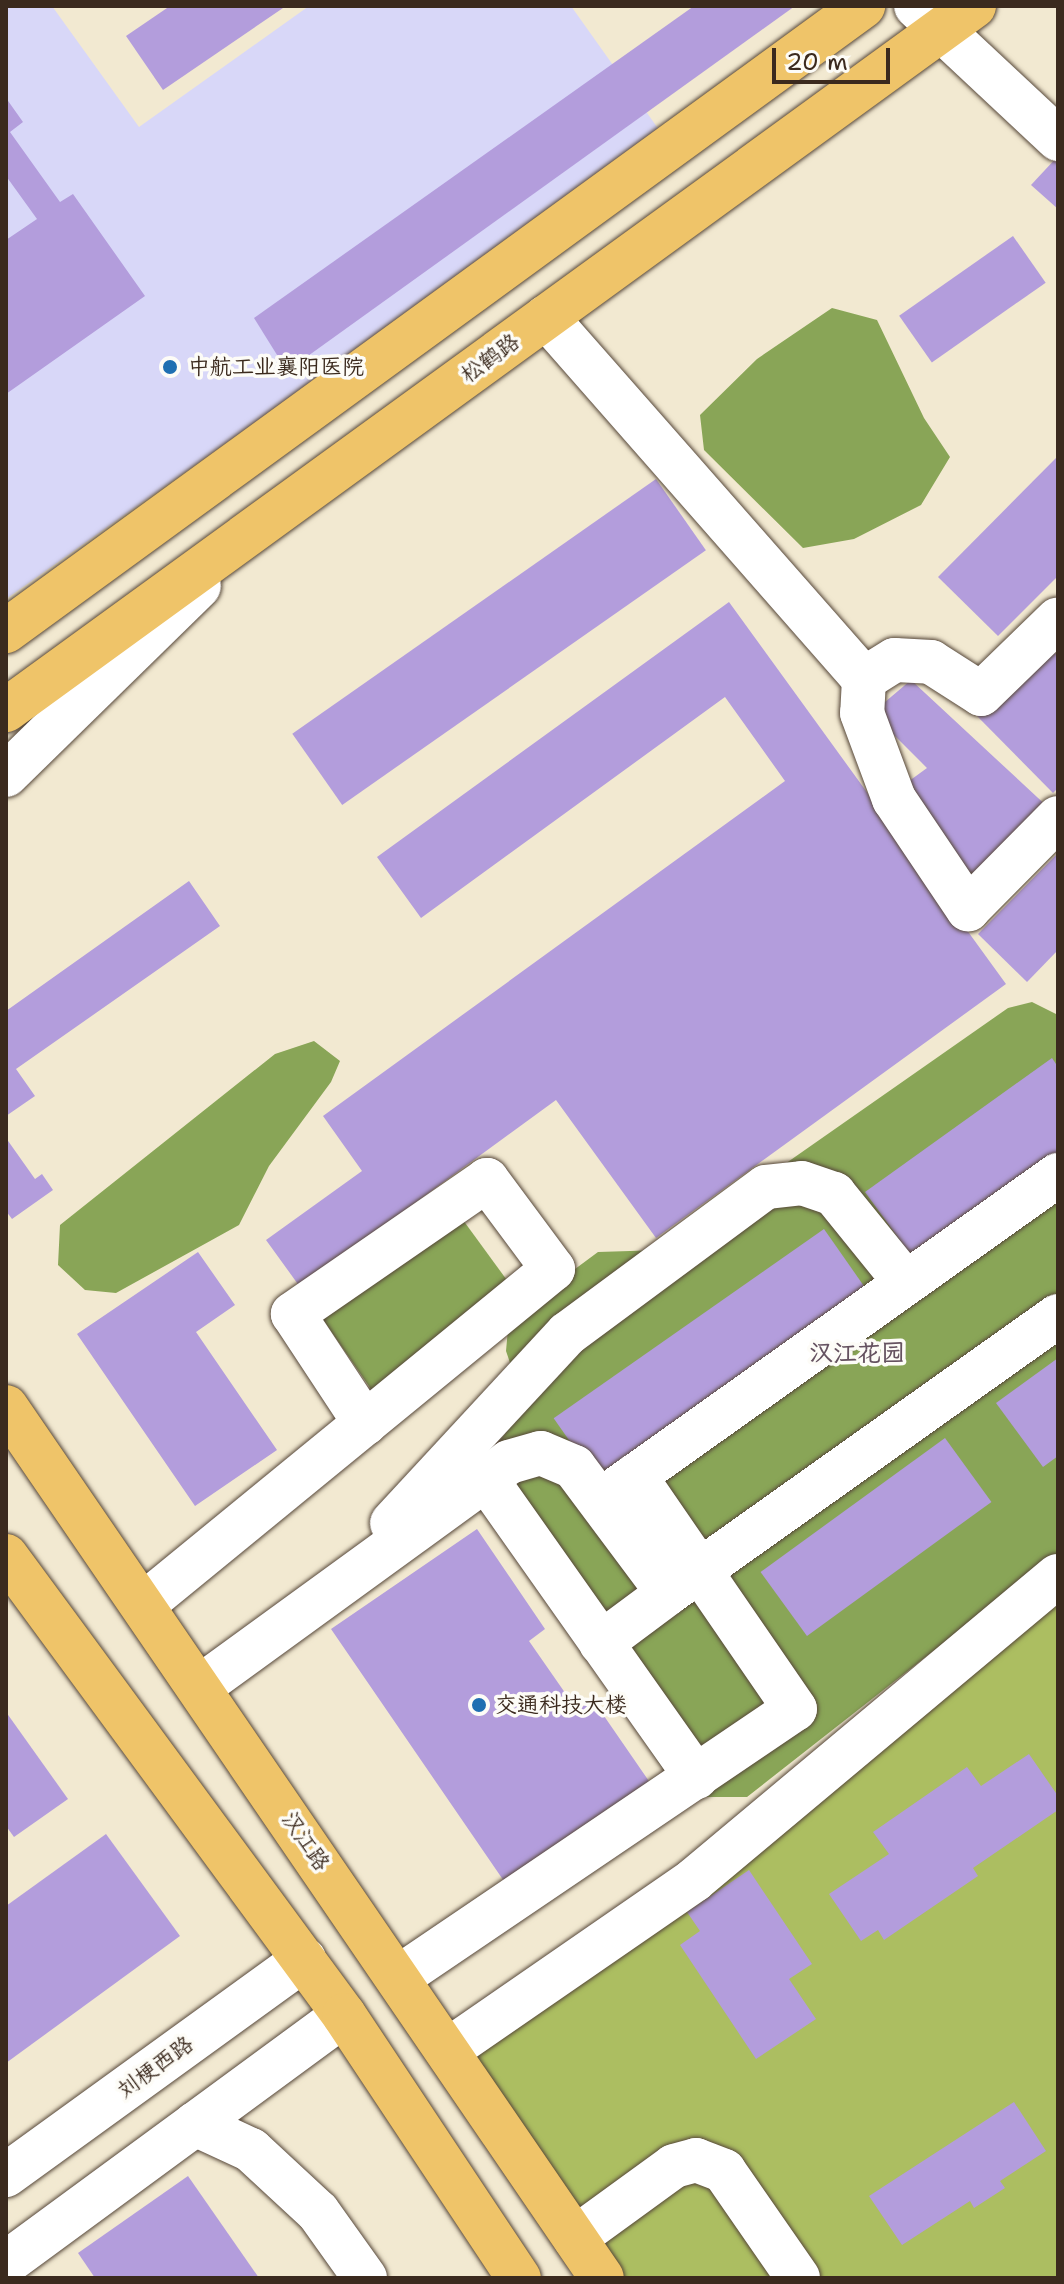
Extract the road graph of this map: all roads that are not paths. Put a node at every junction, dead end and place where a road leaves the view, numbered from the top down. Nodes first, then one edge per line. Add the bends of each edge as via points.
1 (863, 6) edge
2 (944, 14) edge
3 (1058, 139) edge
4 (546, 317) junction
5 (266, 521) junction
6 (1058, 619) edge
7 (6, 631) edge
8 (864, 679) junction
9 (6, 710) edge
10 (6, 775) edge
11 (1058, 818) edge
12 (1058, 1175) edge
13 (906, 1283) junction
14 (1058, 1316) edge
15 (6, 1407) edge
16 (365, 1423) junction
17 (635, 1476) junction
18 (486, 1479) junction
19 (600, 1501) junction
20 (6, 1556) edge
21 (1058, 1576) edge
22 (684, 1582) junction
23 (325, 1596) junction
24 (145, 1603) junction
25 (601, 1643) junction
26 (201, 1686) junction
27 (696, 1777) junction
28 (304, 1959) junction
29 (399, 1977) junction
30 (344, 2015) junction
31 (448, 2050) junction
32 (195, 2124) junction
33 (6, 2175) edge
34 (575, 2238) junction
35 (6, 2263) edge
36 (365, 2278) edge
37 (519, 2278) edge
38 (602, 2278) edge
39 (798, 2278) edge

1 - 7 main road
2 - 3 street
2 - 4 main road, 松鹤路
4 - 5 main road, 松鹤路
4 - 8 street
5 - 9 main road, 松鹤路
5 - 10 street
6 - 8 street via 981,694 931,662 895,660
8 - 11 street via 862,713 894,799 968,909
12 - 13 street
13 - 17 street
13 - 23 street via 834,1194 802,1183 766,1187 567,1334
14 - 22 street
15 - 24 main road, 汉江路
16 - 16 street via 553,1269 487,1180 293,1314
16 - 24 street
17 - 19 street
17 - 22 street
18 - 19 street via 509,1462 541,1453 574,1467
18 - 23 street
18 - 25 street
19 - 22 street
20 - 28 main road
21 - 31 street via 694,1880
22 - 25 street
22 - 27 street via 795,1709
23 - 26 street
24 - 26 main road, 汉江路
25 - 27 street
26 - 29 main road, 汉江路
27 - 29 street
28 - 30 main road
28 - 33 street, 刘梗西路
29 - 31 main road, 汉江路
30 - 32 street
30 - 37 main road
31 - 34 main road, 汉江路
32 - 35 street
32 - 36 street via 251,2150 318,2212
34 - 38 main road, 汉江路
34 - 39 street via 674,2166 696,2160 724,2171

